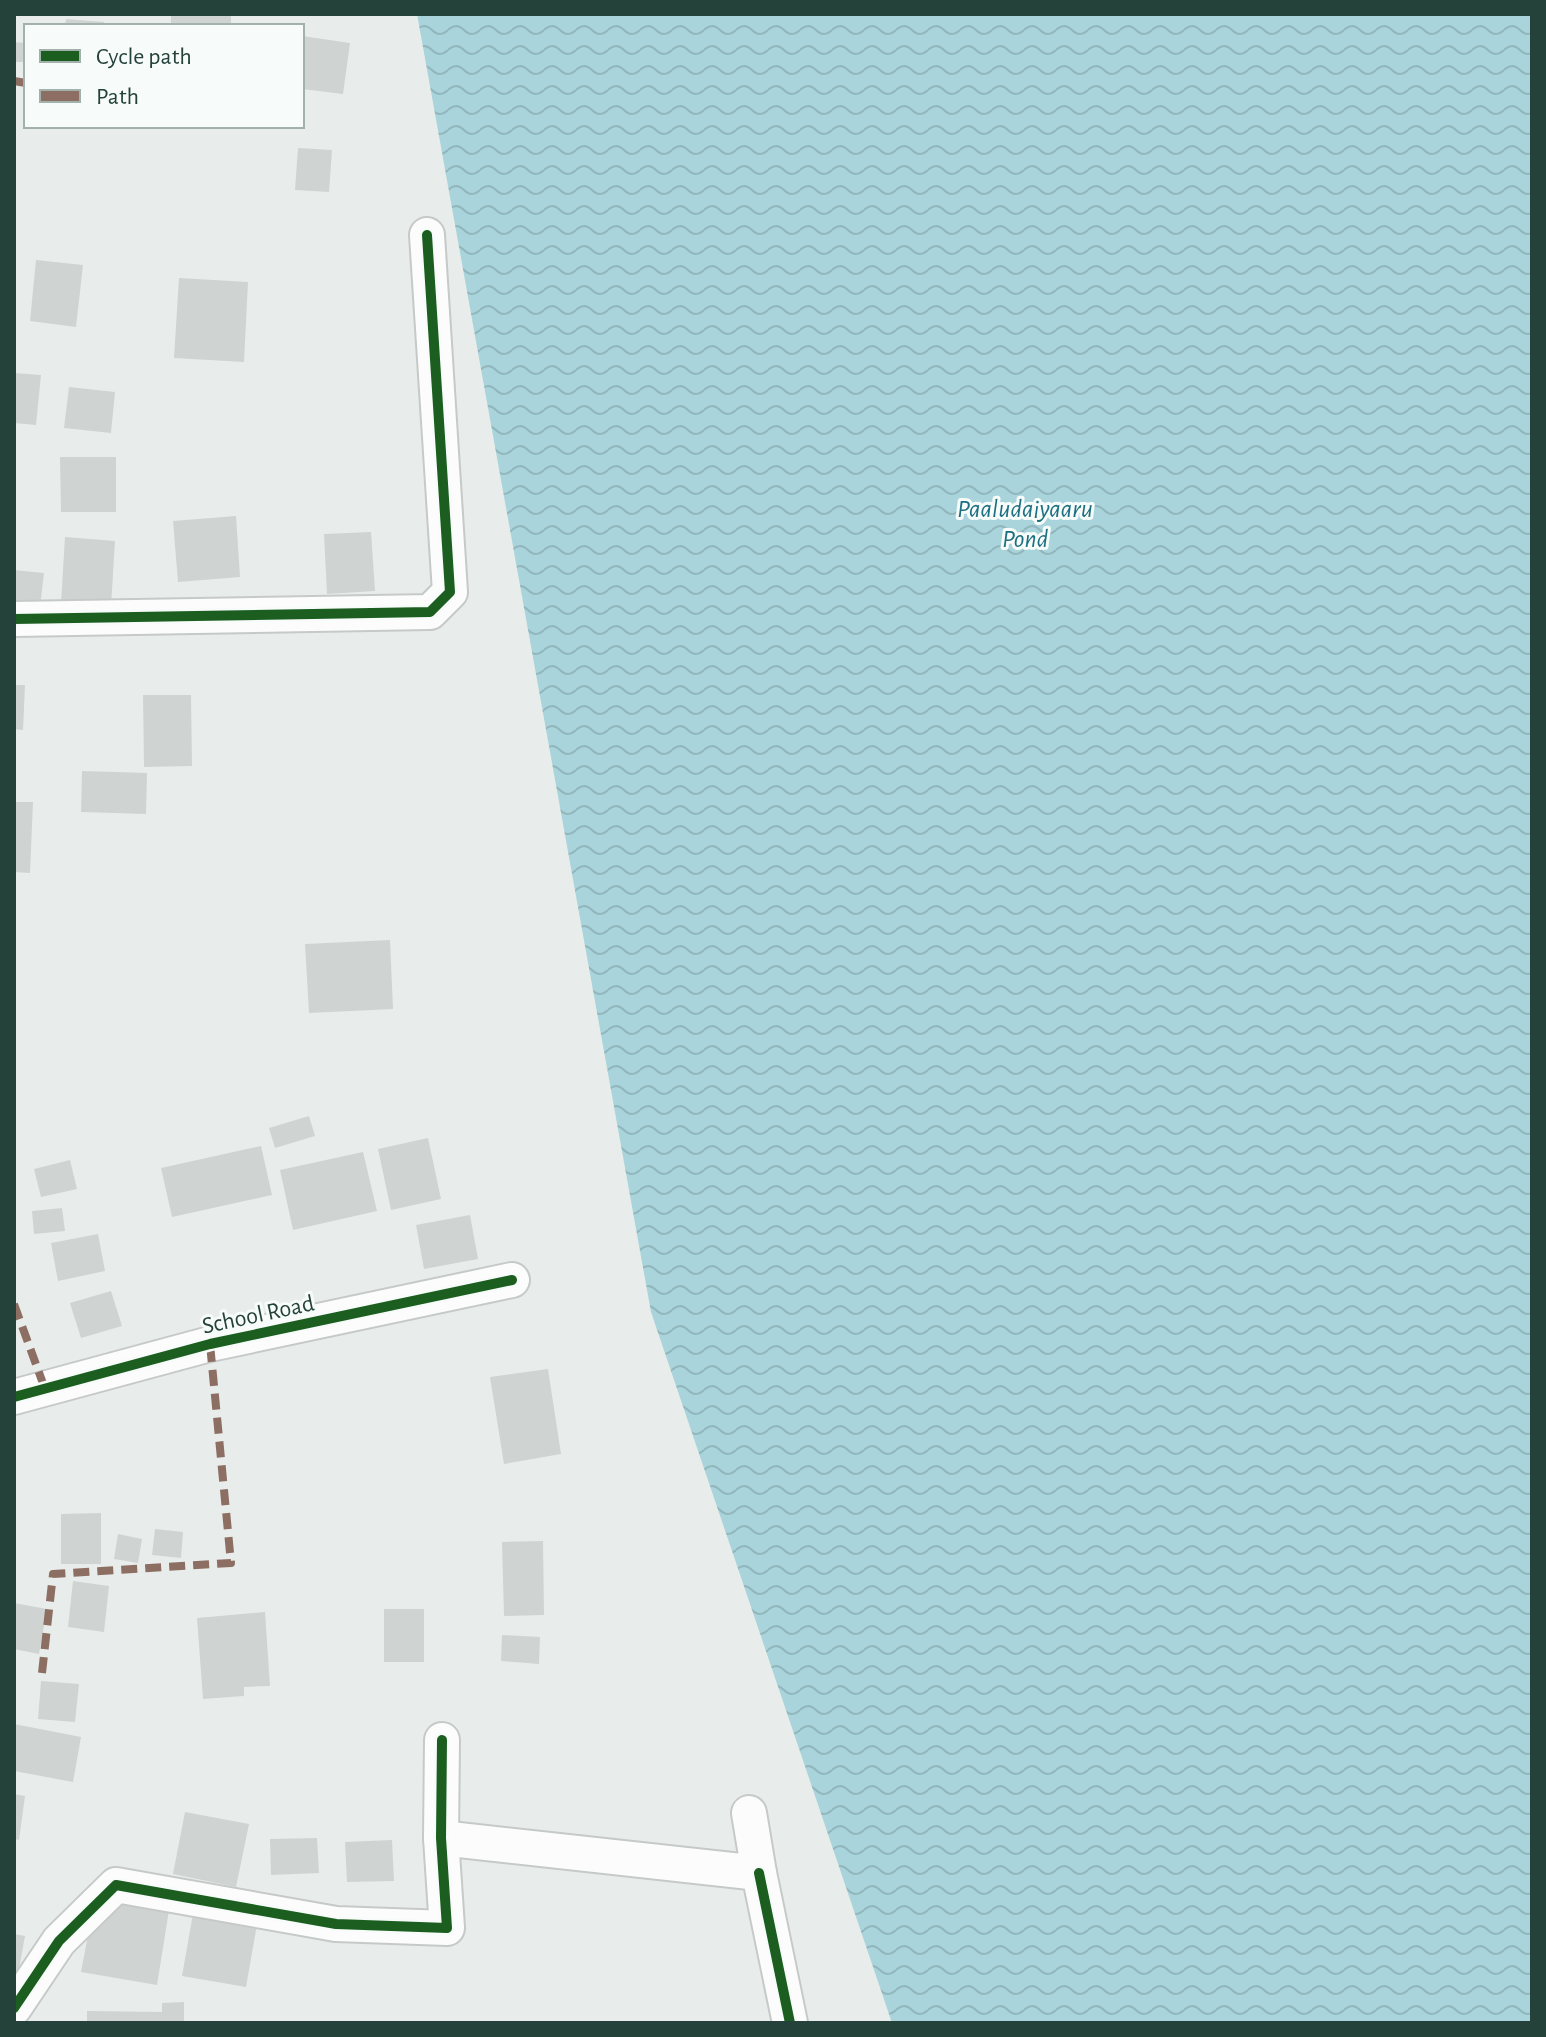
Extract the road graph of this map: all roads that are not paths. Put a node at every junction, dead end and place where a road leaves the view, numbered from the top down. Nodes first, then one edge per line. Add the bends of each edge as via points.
1 (427, 235) dead end
2 (14, 619) edge
3 (512, 1280) dead end
4 (14, 1397) edge
5 (442, 1740) dead end
6 (749, 1813) dead end
7 (441, 1838) junction
8 (759, 1873) junction
9 (16, 2003) edge
10 (790, 2023) edge

1 - 2 street via 450,592 430,612
3 - 4 street, School Road via 210,1344
5 - 7 street
6 - 8 street
7 - 8 street
7 - 9 street via 447,1928 336,1924 116,1885 59,1941
8 - 10 street

